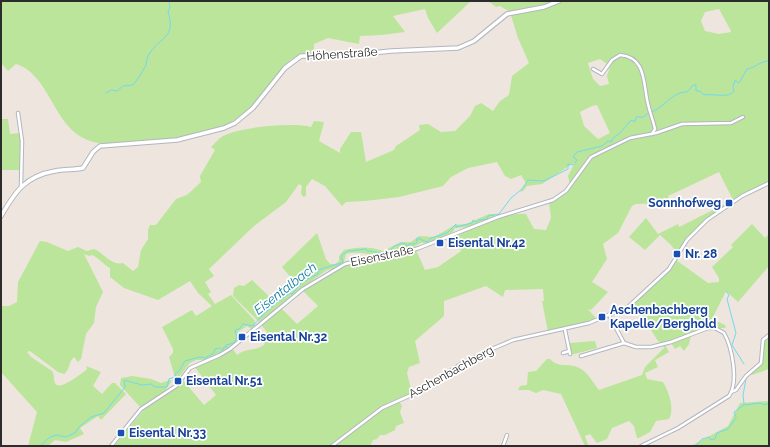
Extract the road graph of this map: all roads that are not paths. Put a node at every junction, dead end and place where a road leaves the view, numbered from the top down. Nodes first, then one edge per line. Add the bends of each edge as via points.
1 (559, 1) edge
2 (593, 69) dead end
3 (18, 113) dead end
4 (742, 117) dead end
5 (652, 134) junction
6 (769, 183) edge
7 (21, 186) junction
8 (1, 216) edge
9 (609, 316) junction
10 (565, 330) junction
11 (769, 335) edge
12 (624, 343) junction
13 (563, 353) dead end
14 (581, 356) dead end
15 (731, 393) junction
16 (507, 435) dead end
17 (111, 446) edge
18 (332, 446) edge
19 (503, 446) edge
20 (641, 446) edge

1 - 7 street, Höhenstraße via 507,14 474,41 458,48 342,56 301,56 285,68 259,102 235,123 177,140 100,146 83,168 47,172
2 - 5 street via 602,74 612,60 620,55 638,64 642,69 655,129
3 - 7 street via 22,142
4 - 5 street, Eisenstraße via 731,123 682,124
5 - 17 street, Eisenstraße via 630,138 590,157 560,196 419,248 391,257 357,260 324,275 287,301 230,349 190,368 176,386 141,409
6 - 9 street, Aschenbachberg via 742,196 713,215 689,237 672,264 644,294 628,307
7 - 8 street
9 - 10 street, Aschenbachberg
9 - 12 street
10 - 13 street via 570,352
10 - 18 street, Aschenbachberg via 513,340 461,364 418,392 382,408
11 - 15 street via 763,340 761,363
12 - 14 street
12 - 15 street via 636,347 651,347 671,342 704,328 713,327 721,330 728,339 733,356
15 - 20 street via 678,428
16 - 19 street

